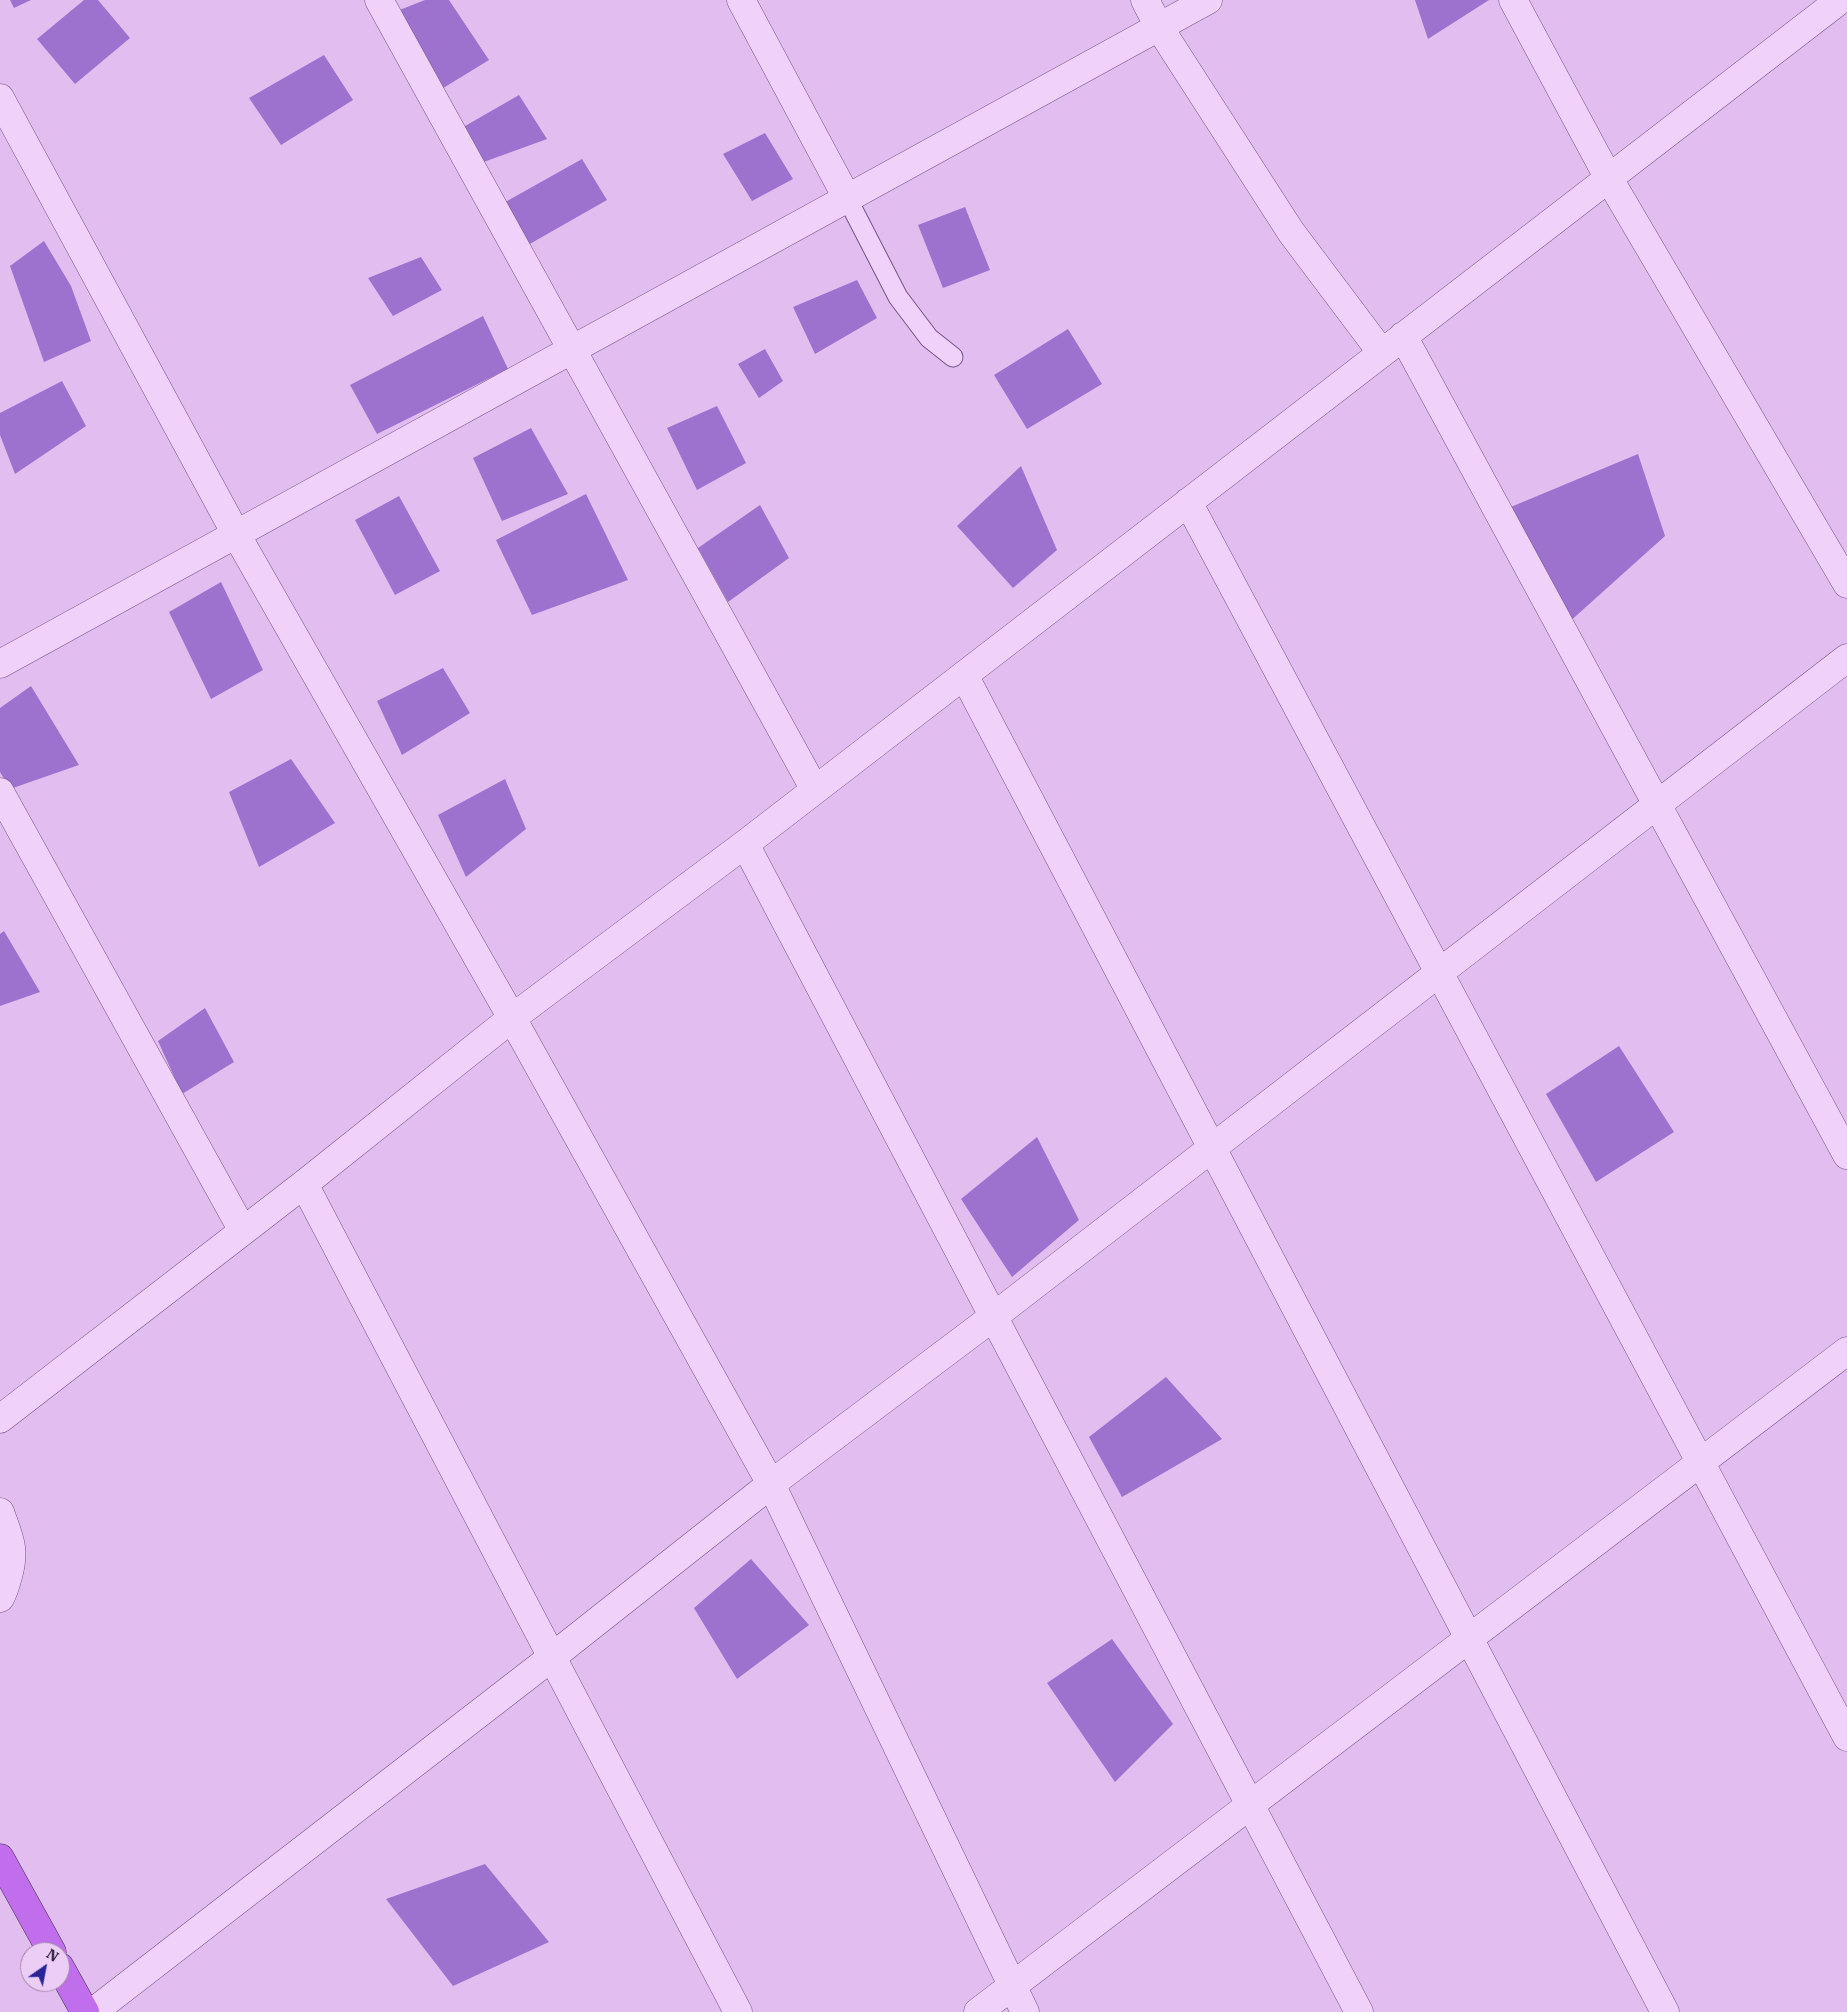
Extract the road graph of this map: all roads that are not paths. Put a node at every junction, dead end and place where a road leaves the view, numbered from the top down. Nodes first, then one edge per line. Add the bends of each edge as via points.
1 (379, 0) edge
2 (741, 0) edge
3 (1145, 0) edge
4 (1208, 0) edge
5 (1513, 0) edge
6 (1842, 6) edge
7 (1159, 27) junction
8 (0, 98) edge
9 (1608, 177) junction
10 (847, 198) junction
11 (1403, 336) junction
12 (571, 350) junction
13 (1382, 353) junction
14 (953, 356) dead end
15 (1188, 502) junction
16 (236, 534) junction
17 (1847, 584) edge
18 (1847, 658) edge
19 (0, 664) edge
20 (964, 675) junction
21 (815, 790) junction
22 (0, 792) edge
23 (1657, 805) junction
24 (745, 844) junction
25 (1439, 972) junction
26 (512, 1018) junction
27 (1212, 1148) junction
28 (1847, 1155) edge
29 (304, 1184) junction
30 (243, 1231) junction
31 (993, 1317) junction
32 (1847, 1351) edge
33 (0, 1419) edge
34 (1700, 1462) junction
35 (771, 1484) junction
36 (0, 1512) edge
37 (0, 1598) edge
38 (1469, 1638) junction
39 (552, 1658) junction
40 (1847, 1737) edge
41 (1250, 1805) junction
42 (0, 1858) edge
43 (46, 1942) edge
44 (70, 1985) edge
45 (1011, 1986) junction
46 (85, 2012) edge
47 (93, 2012) edge
48 (738, 2012) edge
49 (978, 2012) edge
50 (1025, 2012) edge
51 (1359, 2012) edge
52 (1665, 2012) edge

1 - 12 street
2 - 10 street
3 - 7 street
4 - 7 street
5 - 9 street
6 - 9 street
7 - 10 street
7 - 13 street via 1291,232
8 - 16 street
9 - 11 street
9 - 17 street
10 - 12 street
10 - 14 lane via 898,298 929,338
11 - 13 street
11 - 23 street
12 - 16 street
12 - 21 street
13 - 15 street
15 - 20 street
15 - 25 street
16 - 19 street
16 - 26 street
18 - 23 street
20 - 21 street
20 - 27 street
21 - 24 street
22 - 30 street
23 - 25 street
23 - 28 street
24 - 26 street
24 - 31 street
25 - 27 street
25 - 34 street
26 - 29 street
26 - 35 street
27 - 31 street
27 - 38 street
29 - 30 street
29 - 39 street
30 - 33 street
31 - 35 street
31 - 41 street
32 - 34 street
34 - 38 street
34 - 40 street
35 - 39 street
35 - 45 street
36 - 37 street via 13,1561
38 - 41 street
38 - 52 street
39 - 47 street
39 - 48 street
41 - 45 street
41 - 51 street
42 - 43 highway
44 - 46 highway
45 - 49 street
45 - 50 street

